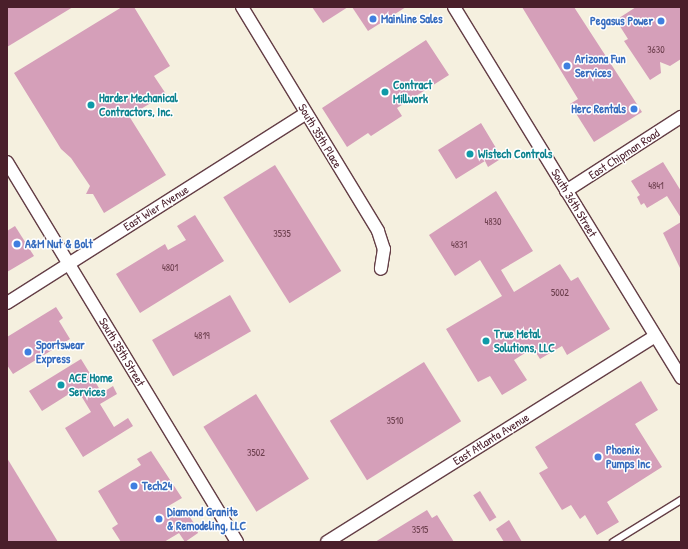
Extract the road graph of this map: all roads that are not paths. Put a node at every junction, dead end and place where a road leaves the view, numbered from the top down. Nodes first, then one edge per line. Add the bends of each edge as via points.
1 (242, 7) edge
2 (454, 7) edge
3 (306, 113) junction
4 (681, 117) edge
5 (7, 162) edge
6 (566, 191) junction
7 (69, 264) junction
8 (381, 269) dead end
9 (7, 303) edge
10 (655, 336) junction
11 (681, 378) edge
12 (681, 500) edge
13 (237, 542) edge
14 (327, 542) edge
15 (613, 542) edge

1 - 3 street, South 35th Place
2 - 6 street, South 36th Street
3 - 7 street, East Wier Avenue
3 - 8 street, South 35th Place via 378,231 384,249
4 - 6 street, East Chipman Road
5 - 7 street, South 35th Street
6 - 10 street, South 36th Street
7 - 9 street, East Wier Avenue
7 - 13 street, South 35th Street
10 - 11 street, South 36th Street
10 - 14 street, East Atlanta Avenue
12 - 15 lane

